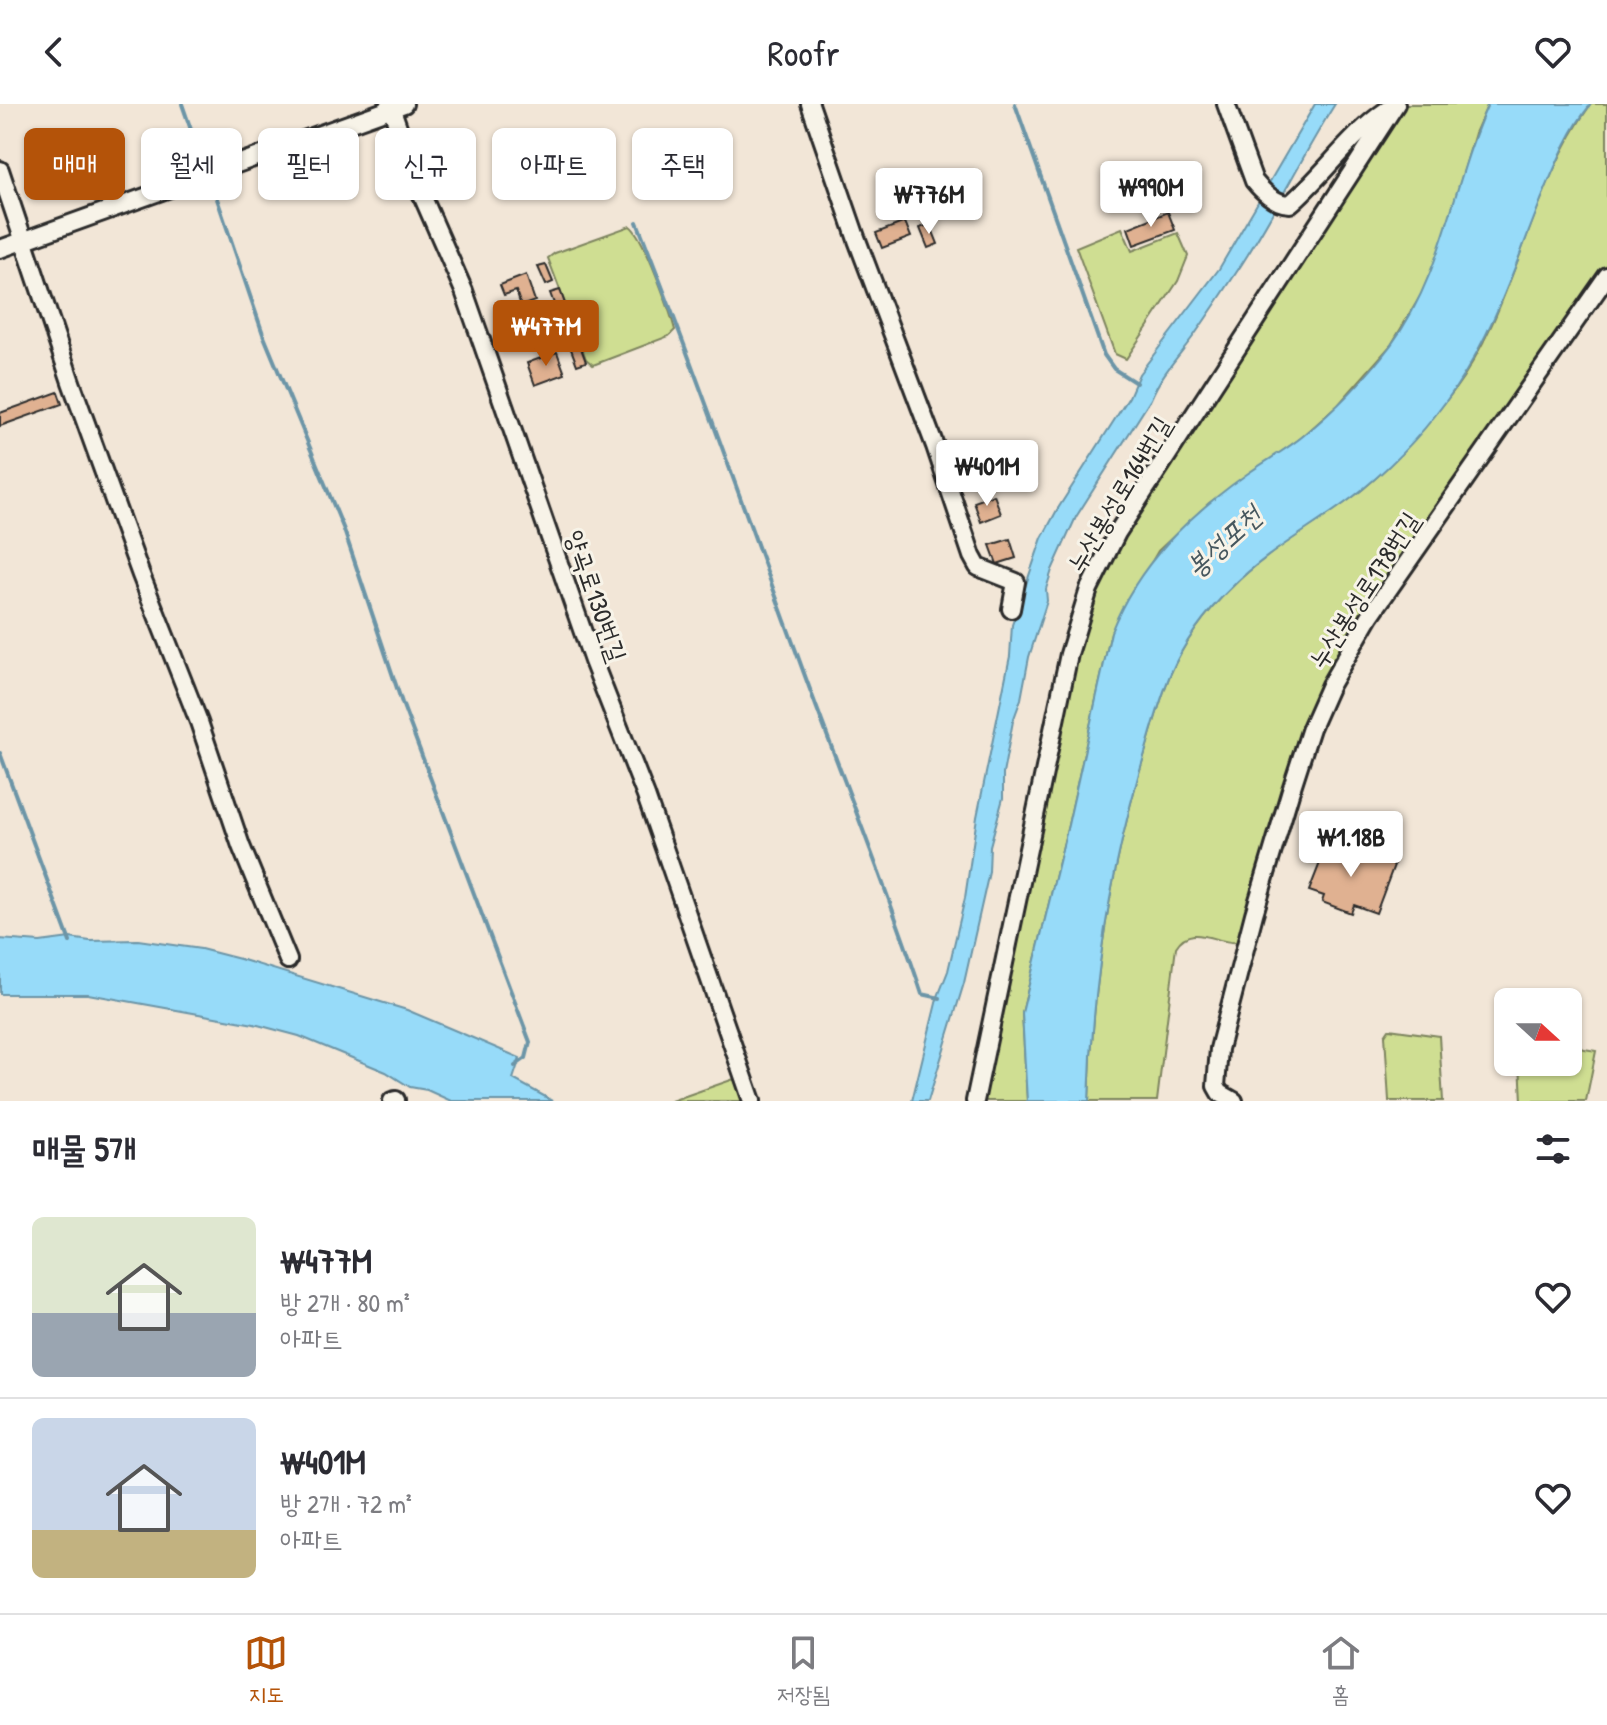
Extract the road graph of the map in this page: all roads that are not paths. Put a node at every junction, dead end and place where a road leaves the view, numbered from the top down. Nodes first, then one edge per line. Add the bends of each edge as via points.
1 (810, 104) edge
2 (1226, 104) edge
3 (1396, 105) edge
4 (395, 106) edge
5 (0, 170) edge
6 (25, 239) junction
7 (0, 249) edge
8 (1607, 276) edge
9 (1011, 609) dead end
10 (288, 960) dead end
11 (752, 1101) edge
12 (975, 1101) edge
13 (1234, 1101) edge

1 - 9 lane via 972,556 978,567 1016,582
2 - 3 lane via 1249,169 1261,190 1282,204 1303,193 1362,131
3 - 12 lane, 누산봉성로164번길 via 1117,533 1089,589 1062,684
4 - 6 lane, 양곡로130번길
4 - 11 lane, 양곡로130번길 via 421,193 464,291
5 - 6 lane
6 - 7 lane, 양곡로130번길
6 - 10 lane via 71,382
8 - 13 lane, 누산봉성로178번길 via 1370,616 1330,685 1290,793 1219,1049 1216,1086

